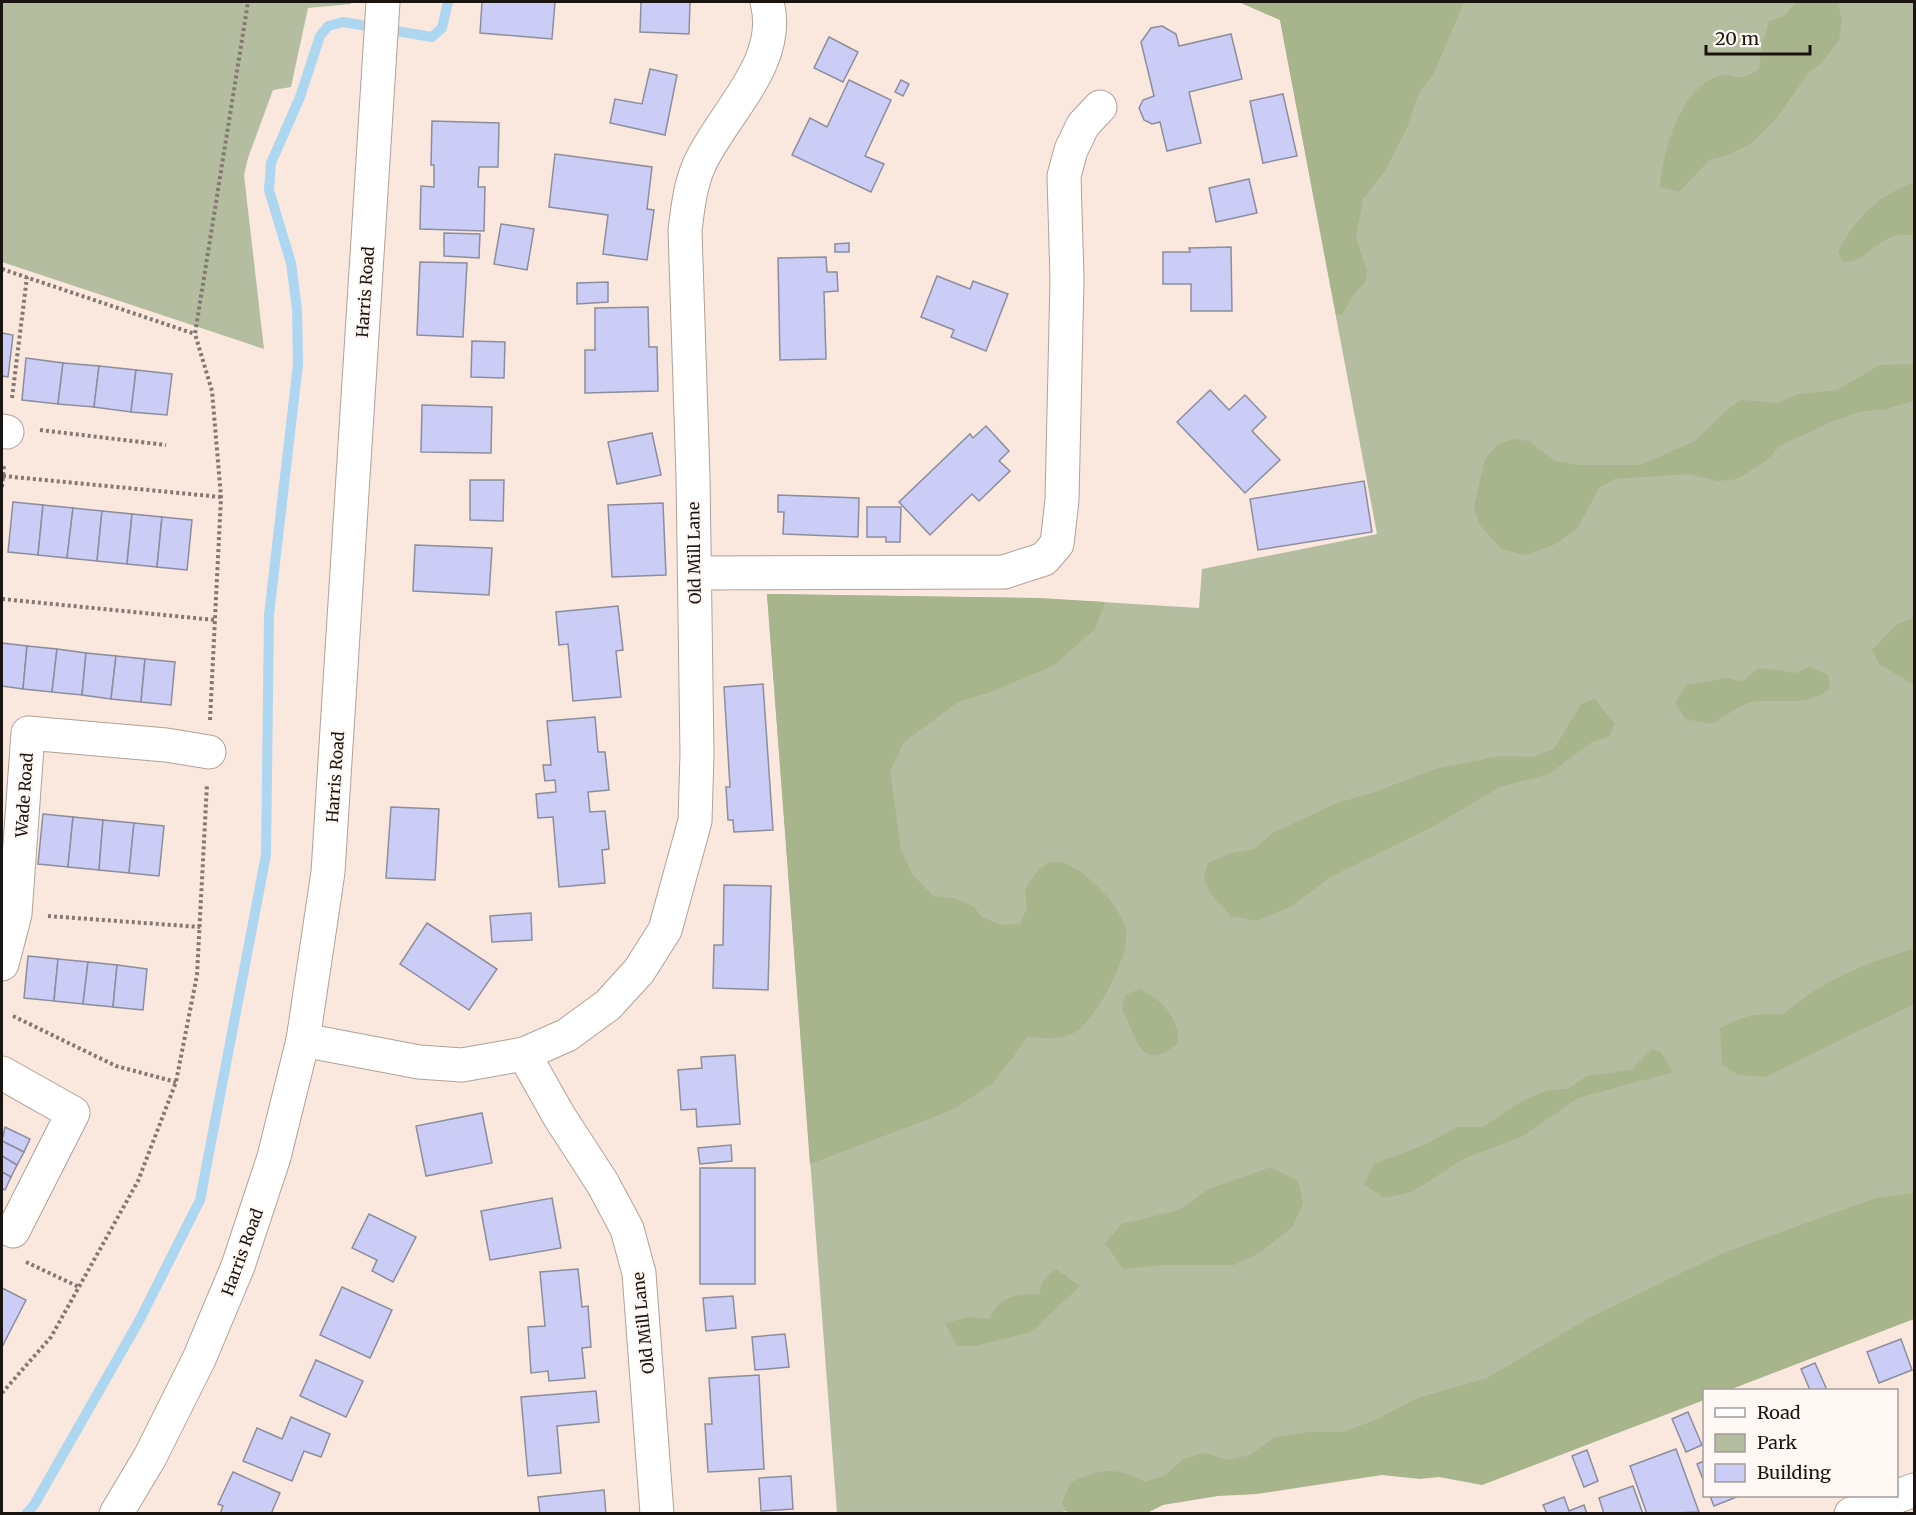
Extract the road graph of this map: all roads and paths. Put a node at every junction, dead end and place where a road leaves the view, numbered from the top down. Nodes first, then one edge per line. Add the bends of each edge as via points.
1 (383, 2) edge
2 (767, 2) edge
3 (1100, 107) dead end
4 (2, 268) edge
5 (27, 277) junction
6 (195, 334) dead end
7 (6, 430) edge
8 (166, 445) dead end
9 (3, 476) edge
10 (2, 488) edge
11 (221, 497) dead end
12 (695, 573) junction
13 (2, 599) edge
14 (215, 620) dead end
15 (209, 752) dead end
16 (15, 914) junction
17 (200, 927) dead end
18 (2, 964) edge
19 (13, 1016) dead end
20 (303, 1040) junction
21 (524, 1054) junction
22 (2, 1073) edge
23 (176, 1082) dead end
24 (17, 1245) joint
25 (79, 1287) dead end
26 (1914, 1490) edge
27 (1898, 1496) edge
28 (1896, 1497) edge
29 (116, 1514) edge
30 (657, 1514) edge
31 (1851, 1514) edge

1 - 20 street, Harris Road via 329,861
2 - 12 street, Old Mill Lane via 770,39 763,59 700,163 690,192 685,230
3 - 12 street via 1083,125 1064,176 1067,279 1062,500 1057,544 1044,559 1004,572
4 - 5 path
5 - 6 path
5 - 7 path
7 - 8 path
7 - 9 path
9 - 10 path
9 - 11 path
12 - 21 street, Old Mill Lane via 695,821 665,930 639,971 608,1005 567,1035
13 - 14 path
15 - 16 street, Wade Road via 28,733
16 - 17 path
16 - 18 street, Wade Road
19 - 23 path via 116,1066
20 - 21 street, Old Mill Lane via 419,1062 462,1065
20 - 29 street, Harris Road via 274,1157 238,1266 194,1369
21 - 30 street, Old Mill Lane via 627,1229 639,1273
22 - 24 street via 73,1113
24 - 25 path
26 - 27 street
28 - 31 street

